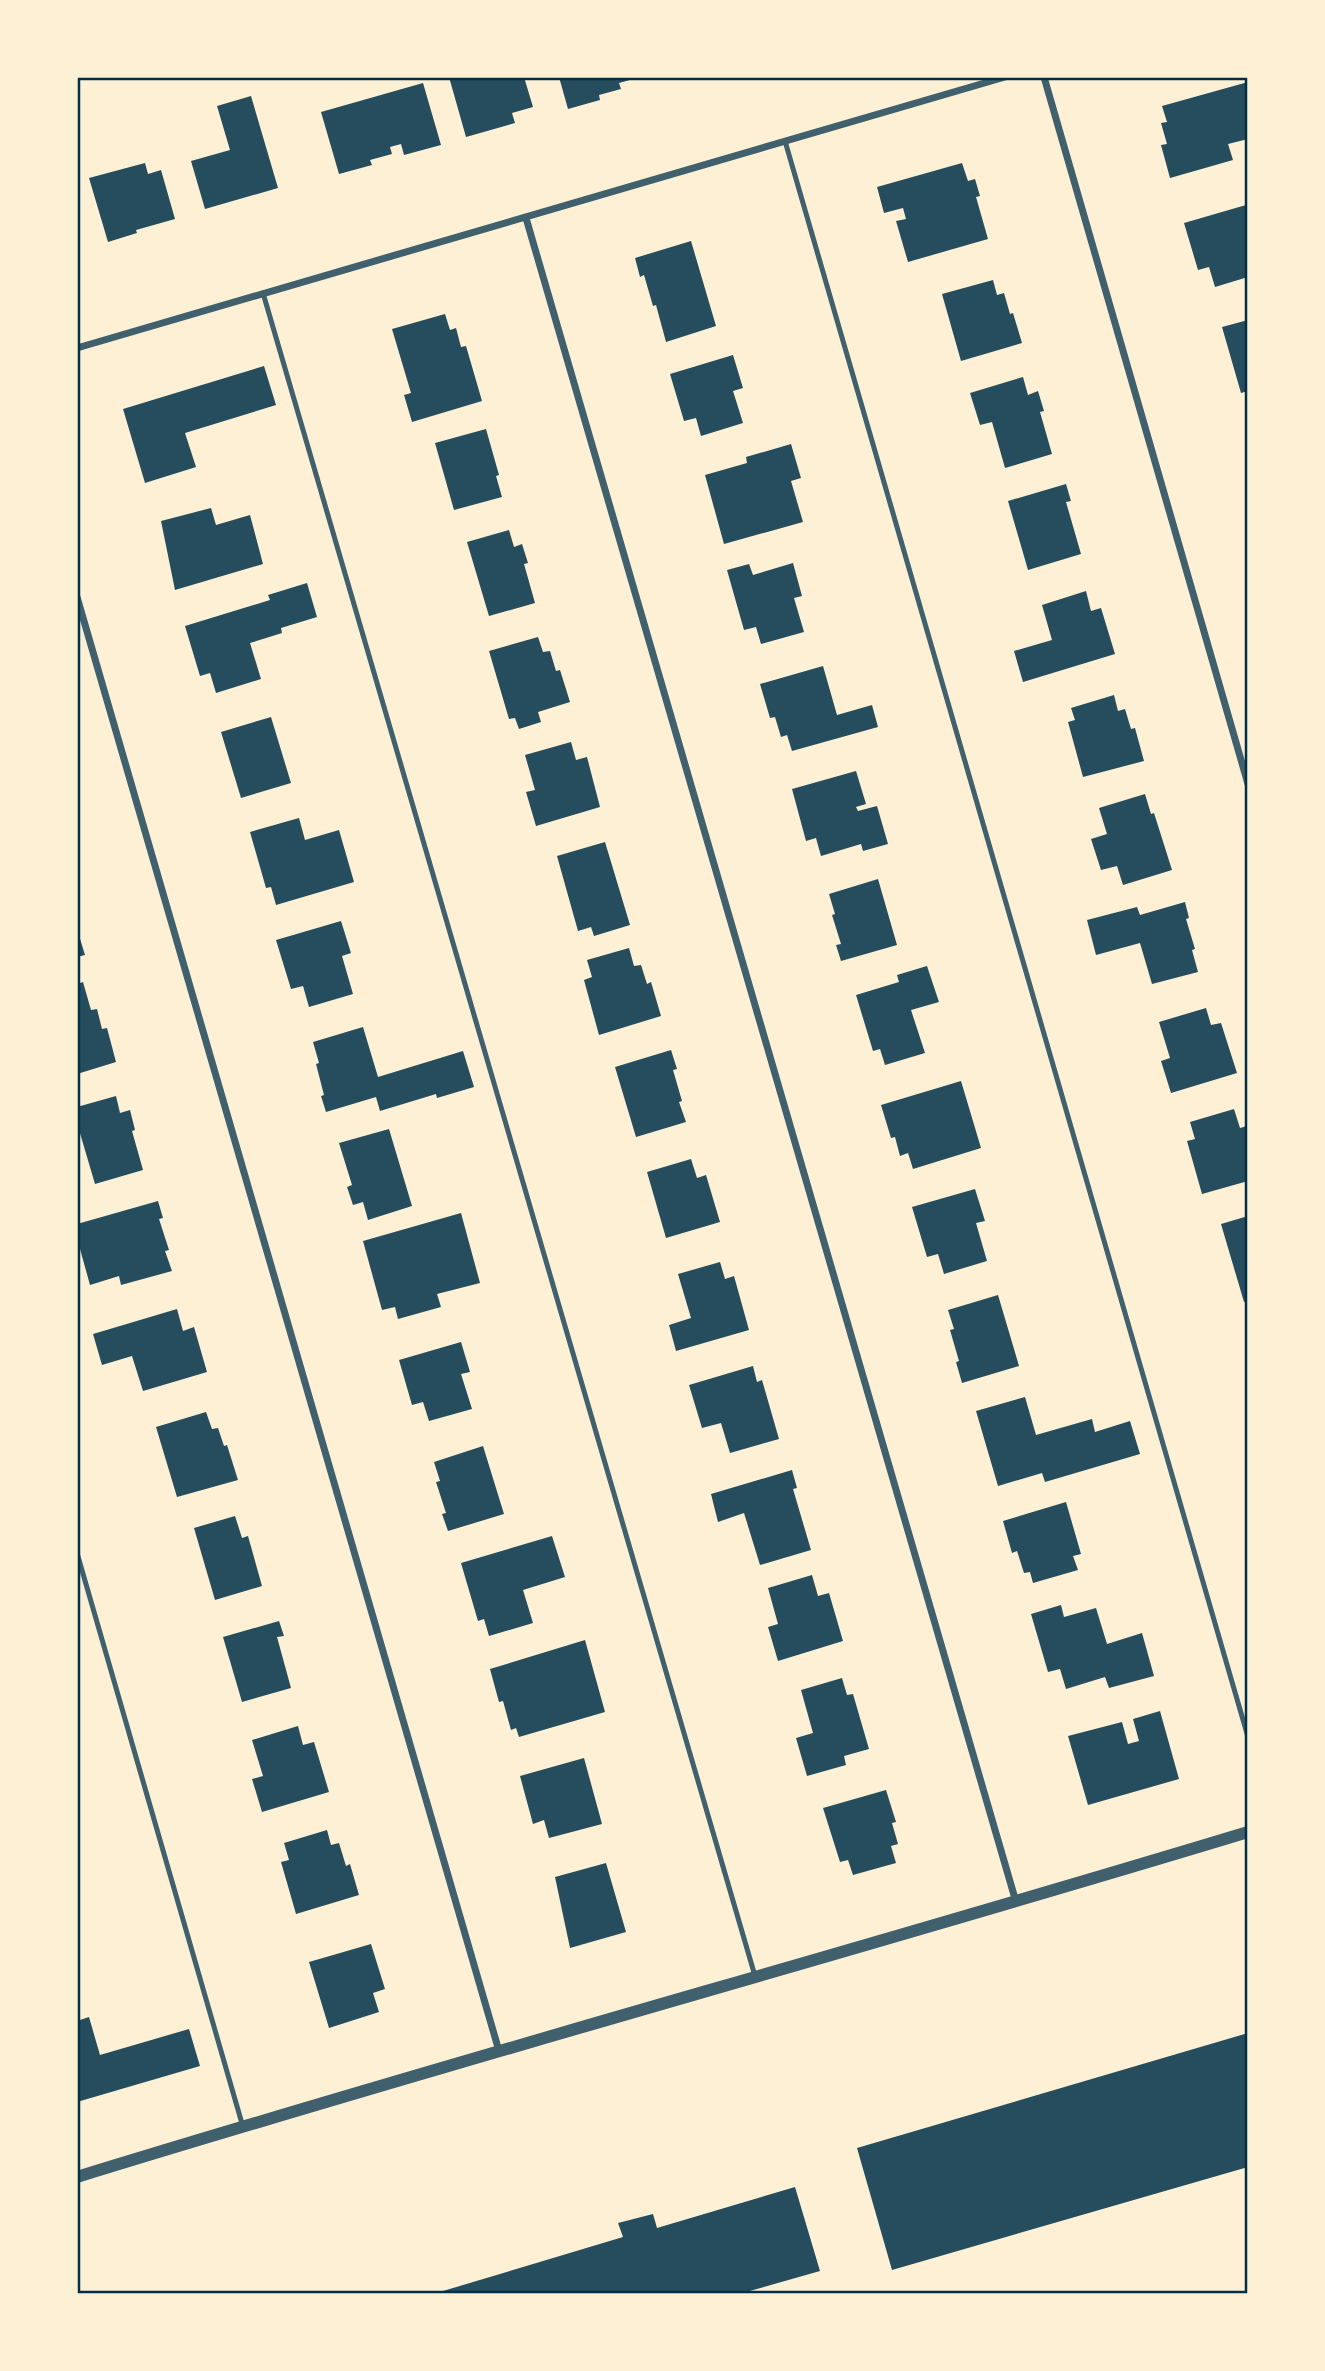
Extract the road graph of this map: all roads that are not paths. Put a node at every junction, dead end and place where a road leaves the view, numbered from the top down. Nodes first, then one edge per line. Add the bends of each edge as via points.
1 (1005, 77) edge
2 (1044, 77) edge
3 (786, 141) junction
4 (526, 218) junction
5 (263, 293) junction
6 (77, 348) edge
7 (77, 597) edge
8 (1248, 784) edge
9 (77, 1553) edge
10 (1248, 1737) edge
11 (1248, 1832) edge
12 (1016, 1902) junction
13 (755, 1977) junction
14 (499, 2050) junction
15 (243, 2127) junction
16 (77, 2177) edge

1 - 3 street
2 - 8 street
3 - 4 street
3 - 10 lane
4 - 5 street
4 - 12 street
5 - 6 street
5 - 13 lane
7 - 14 street
9 - 15 lane
11 - 12 street
12 - 13 street
13 - 14 street
14 - 15 street
15 - 16 street

